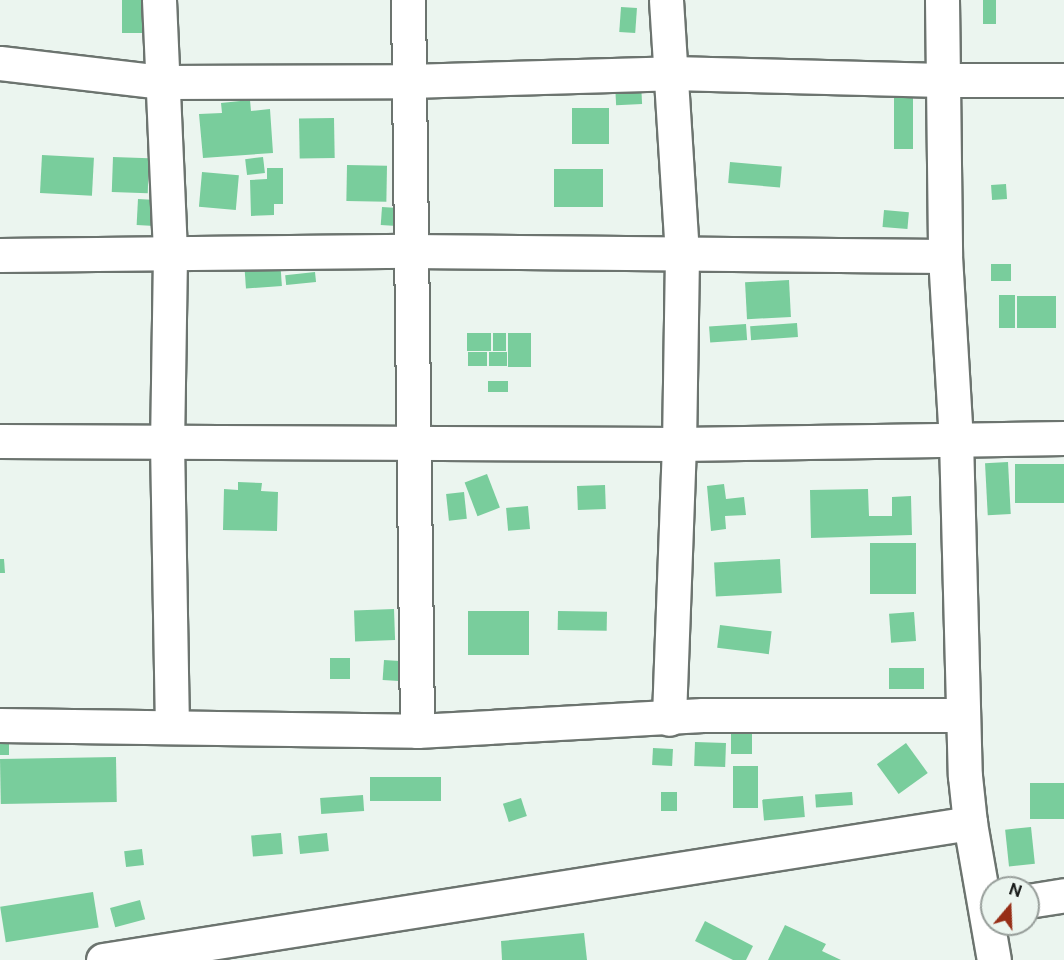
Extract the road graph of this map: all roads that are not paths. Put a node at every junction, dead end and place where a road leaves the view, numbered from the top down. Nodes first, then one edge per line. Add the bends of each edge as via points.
1 (159, 0) edge
2 (408, 0) edge
3 (666, 0) edge
4 (942, 0) edge
5 (0, 63) edge
6 (672, 73) junction
7 (942, 80) junction
8 (1064, 80) edge
9 (410, 81) junction
10 (161, 82) junction
11 (410, 251) junction
12 (0, 255) edge
13 (170, 255) junction
14 (682, 255) junction
15 (945, 256) junction
16 (1064, 438) edge
17 (956, 439) junction
18 (0, 441) edge
19 (167, 442) junction
20 (414, 443) junction
21 (679, 444) junction
22 (962, 715) junction
23 (669, 719) junction
24 (0, 725) edge
25 (172, 727) junction
26 (417, 731) junction
27 (970, 823) junction
28 (981, 876) edge
29 (1064, 896) edge
30 (1040, 899) edge
31 (991, 936) edge
32 (103, 960) edge
33 (994, 960) edge

1 - 10 street
2 - 9 street
3 - 6 street
4 - 7 street
5 - 10 street
6 - 7 street
6 - 9 street
6 - 14 street
7 - 8 street
7 - 15 street
9 - 10 street
9 - 11 street
10 - 13 street
11 - 13 street
11 - 14 street
11 - 20 street
12 - 13 street
13 - 19 street
14 - 15 street
14 - 21 street
15 - 17 street
16 - 17 street
17 - 21 street
17 - 22 street
18 - 19 street
19 - 20 street
19 - 25 street
20 - 21 street
20 - 26 street
21 - 23 street
22 - 23 street via 703,715
22 - 27 street
23 - 26 street
24 - 25 street
25 - 26 street
27 - 28 street
27 - 32 street
29 - 30 street
31 - 33 street

